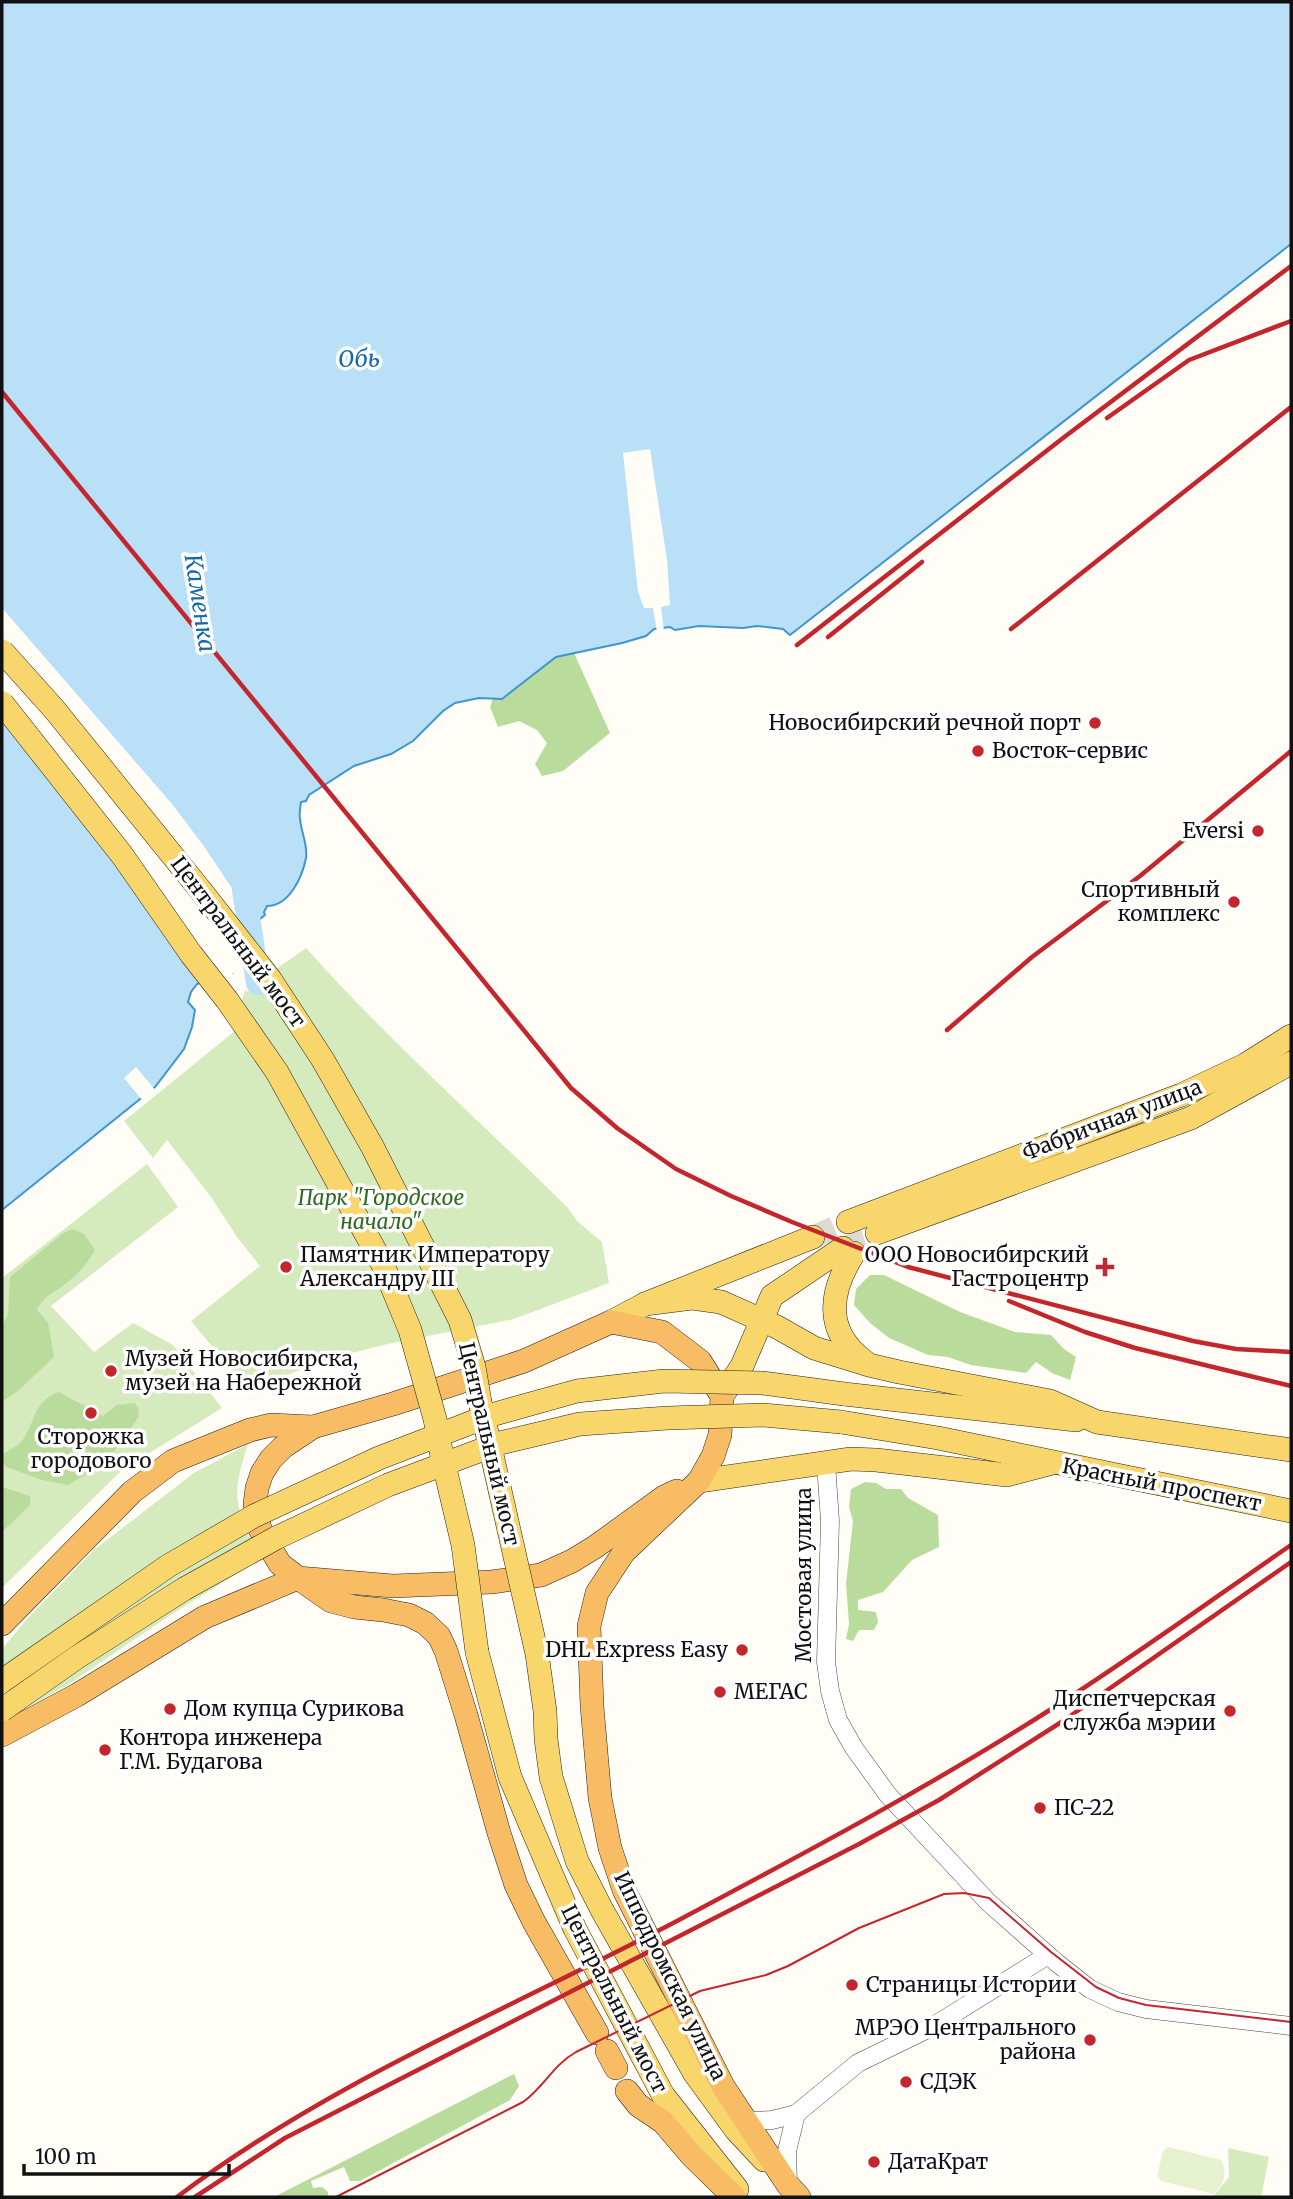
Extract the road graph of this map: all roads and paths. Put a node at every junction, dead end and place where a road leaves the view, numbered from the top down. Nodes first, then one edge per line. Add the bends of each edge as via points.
1 (2, 651) edge
2 (2, 703) edge
3 (1291, 1036) edge
4 (1291, 1063) edge
5 (933, 1201) junction
6 (848, 1222) tunnel mouth
7 (877, 1233) tunnel mouth
8 (813, 1237) tunnel mouth
9 (645, 1304) junction
10 (761, 1319) junction
11 (611, 1322) junction
12 (869, 1365) junction
13 (722, 1396) junction
14 (1097, 1422) junction
15 (313, 1427) junction
16 (1291, 1450) edge
17 (1053, 1463) junction
18 (826, 1464) junction
19 (699, 1481) junction
20 (1291, 1511) edge
21 (298, 1578) junction
22 (2, 1624) edge
23 (2, 1681) edge
24 (2, 1710) edge
25 (2, 1735) edge
26 (1048, 1955) junction
27 (1291, 2026) edge
28 (607, 2050) dead end
29 (627, 2091) dead end
30 (740, 2114) junction
31 (796, 2115) junction
32 (794, 2191) edge
33 (734, 2197) edge
34 (743, 2197) edge

1 - 32 main road, Центральный мост, bridge via 97,760 270,979 372,1146 460,1320 474,1367 537,1654 551,1777 577,1861 695,2074 736,2130
2 - 34 main road, Центральный мост, bridge via 122,855 277,1072 383,1265 410,1330 435,1419 463,1545 477,1652 510,1777 575,1929 663,2095
3 - 5 main road, Фабричная улица via 1245,1065 1181,1095
4 - 5 main road, Фабричная улица via 1191,1118
5 - 6 main road
5 - 7 main road
8 - 9 main road
9 - 10 main road via 692,1298 722,1302
9 - 11 main road
10 - 12 main road via 814,1348
10 - 12 main road via 772,1296 848,1250 834,1313 842,1339
10 - 13 main road via 737,1375
11 - 13 highway via 662,1332 700,1362
11 - 15 highway via 524,1361
12 - 14 main road via 1050,1401
13 - 19 highway, Ипподромская улица via 720,1435
14 - 16 main road
14 - 23 main road, bridge via 762,1382 664,1381 577,1391 491,1415 379,1458 254,1516 168,1566
15 - 21 highway via 271,1459 262,1473 255,1504 260,1529 280,1564
15 - 22 highway via 271,1425 250,1430 173,1461 132,1492
17 - 18 main road, Красный проспект via 1007,1475 876,1460
17 - 20 main road, Красный проспект
17 - 24 main road, bridge via 938,1438 763,1415 580,1423 500,1443 388,1485 275,1538 184,1589
18 - 19 main road, Красный проспект
18 - 26 street, Мостовая улица via 830,1521 826,1662 838,1720 888,1796 988,1902
19 - 21 highway via 664,1497 595,1547 541,1575 393,1586
19 - 30 highway, Ипподромская улица via 624,1552 597,1592 589,1626 592,1706 600,1798 624,1890
21 - 25 highway via 205,1617
21 - 28 highway via 331,1601 409,1615 439,1636 516,1885
26 - 27 street, Мостовая улица via 1090,1989 1118,2002
26 - 31 street via 932,2027 858,2063
29 - 33 highway
30 - 31 street via 752,2121
30 - 32 highway, Ипподромская улица
31 - 32 street via 788,2151

